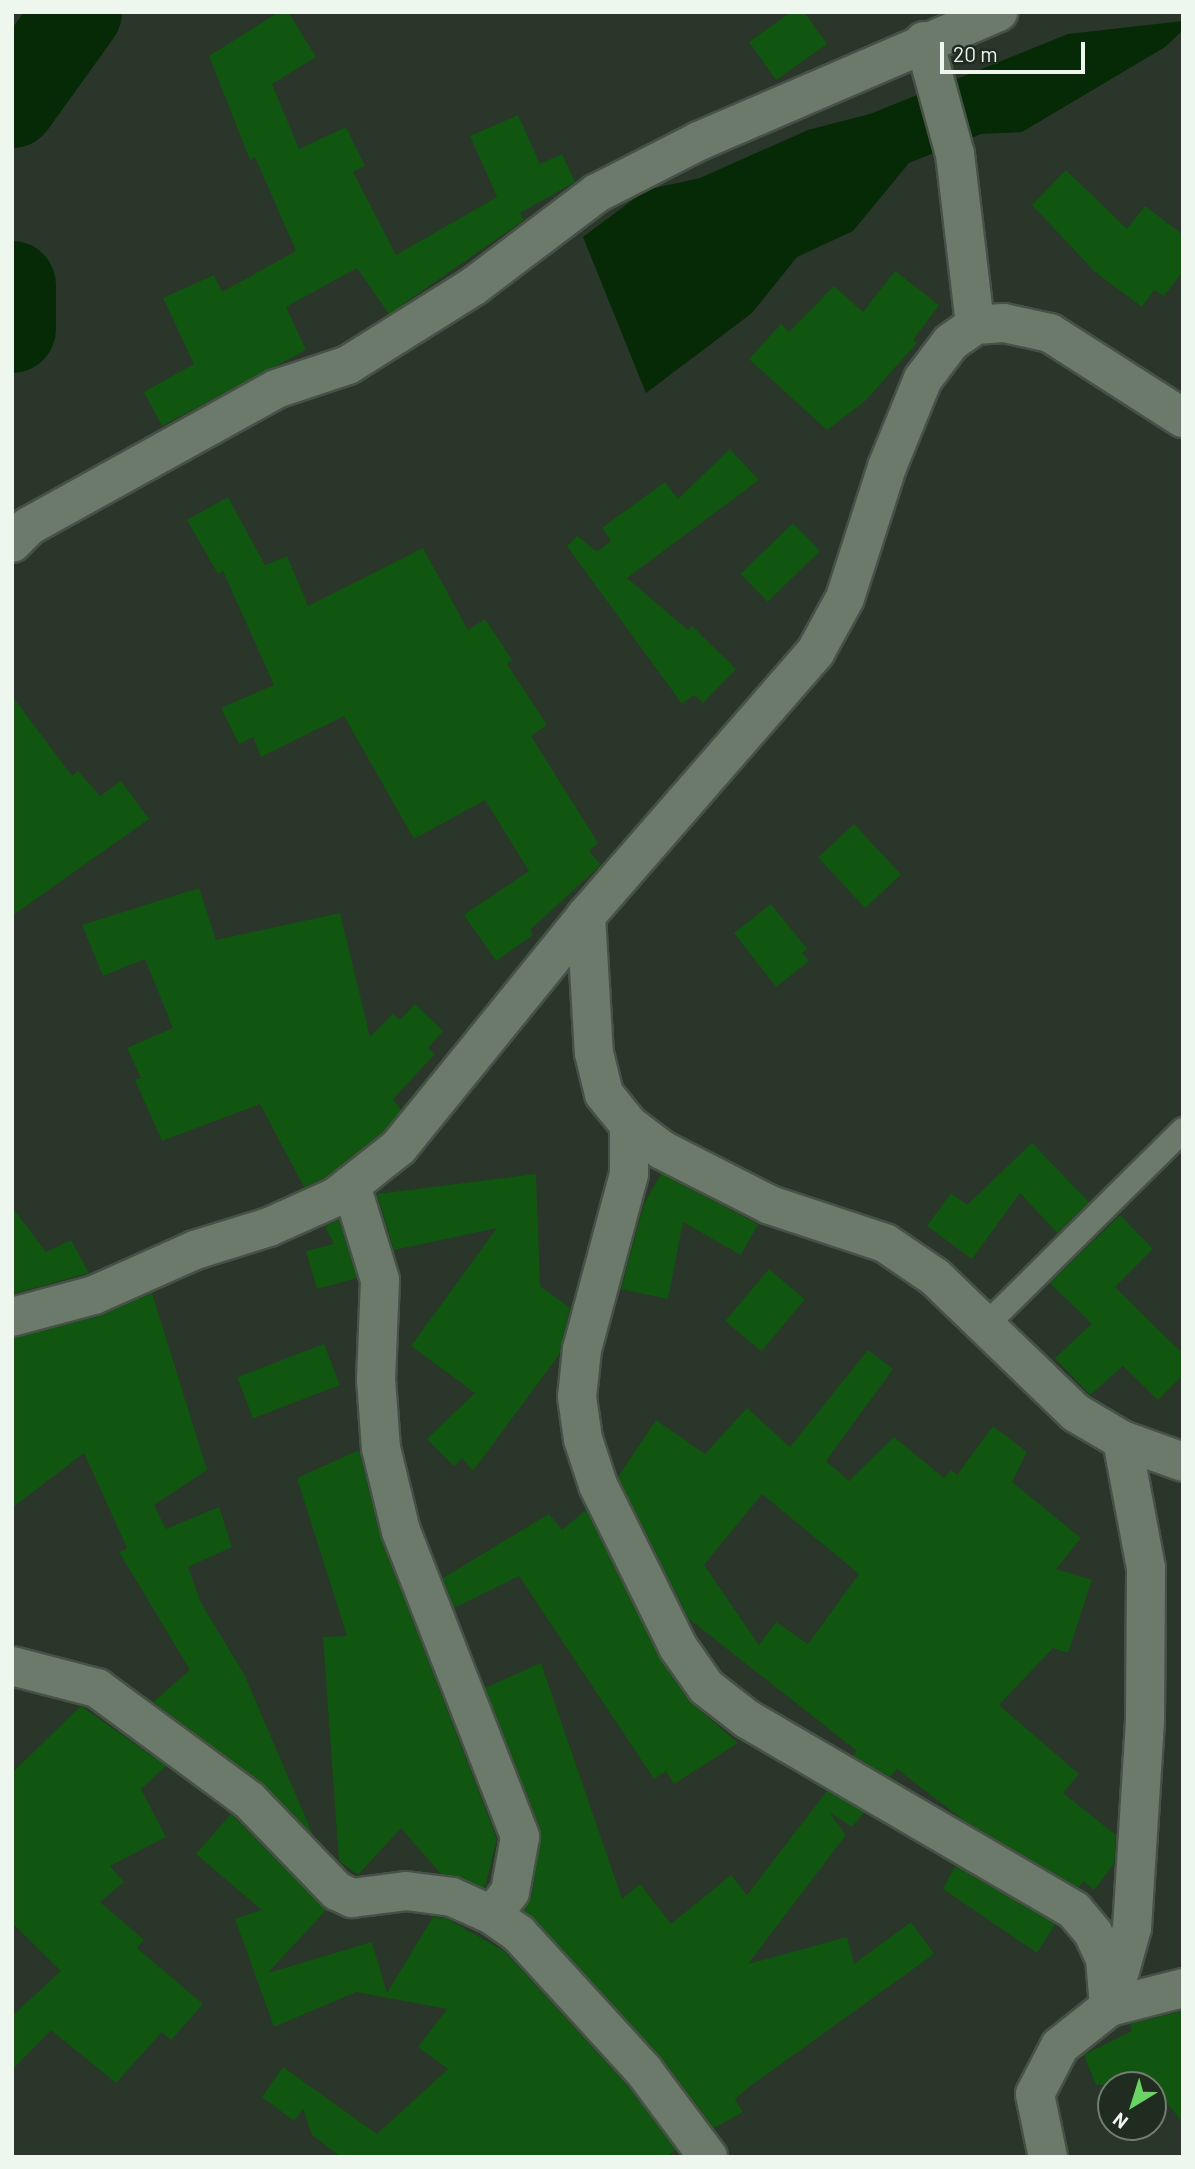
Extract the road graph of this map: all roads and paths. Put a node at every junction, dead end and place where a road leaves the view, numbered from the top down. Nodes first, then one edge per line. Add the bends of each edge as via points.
1 (998, 12) edge
2 (924, 41) junction
3 (975, 325) junction
4 (1183, 418) edge
5 (12, 543) edge
6 (586, 916) junction
7 (629, 1125) junction
8 (1183, 1130) edge
9 (351, 1185) junction
10 (12, 1317) edge
11 (987, 1324) junction
12 (1122, 1440) junction
13 (1183, 1462) edge
14 (12, 1666) edge
15 (492, 1915) junction
16 (1183, 1988) edge
17 (1109, 2007) junction
18 (708, 2157) edge
19 (1048, 2157) edge

1 - 2 street
2 - 3 street via 955,154
2 - 5 street via 597,192 474,286 348,365 276,389 29,526
3 - 4 street via 1004,323 1050,333
3 - 6 street via 951,342 923,379 887,467 845,598 816,651
6 - 7 street via 594,1052 604,1094
6 - 9 street via 429,1115 399,1147
7 - 11 street via 662,1150 769,1205 885,1243 935,1277
7 - 17 street via 629,1174 582,1349 577,1397 583,1439 598,1485 678,1647 706,1687 747,1719 1074,1910 1093,1933 1105,1959
8 - 11 lane
9 - 10 street via 269,1227 195,1250 94,1295
9 - 15 street via 380,1280 376,1379 381,1448 401,1531 520,1837 510,1892
11 - 12 street via 1076,1413
12 - 13 street
12 - 17 street via 1146,1568 1145,1719 1132,1928
14 - 15 street via 97,1688 249,1800 337,1891 352,1898 406,1891 452,1897
15 - 18 street via 519,1934 644,2071
16 - 17 street
17 - 19 street via 1060,2046 1035,2094

